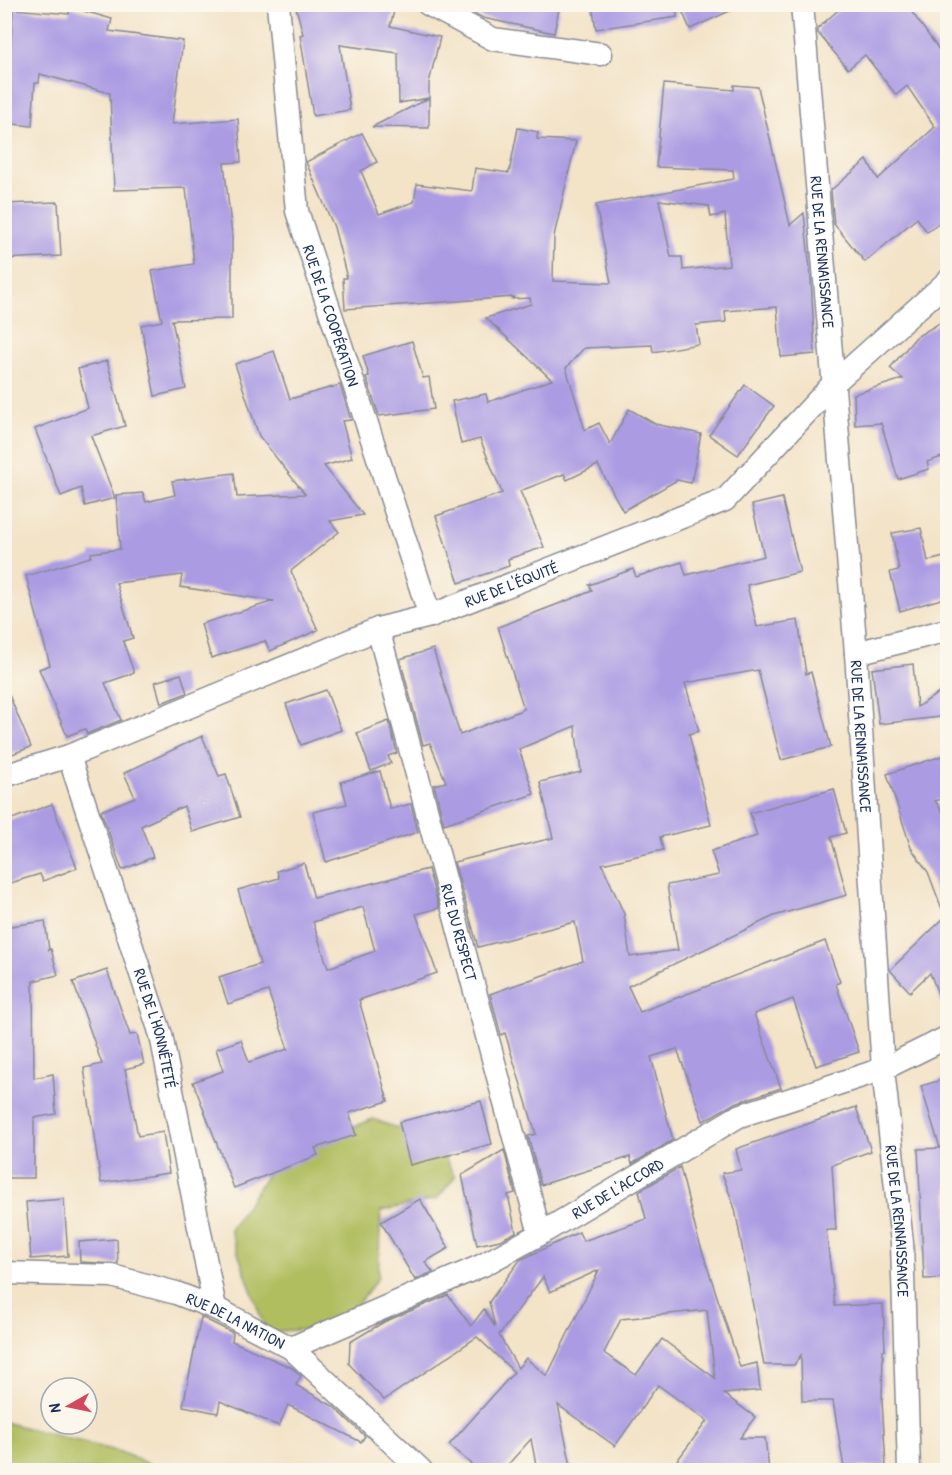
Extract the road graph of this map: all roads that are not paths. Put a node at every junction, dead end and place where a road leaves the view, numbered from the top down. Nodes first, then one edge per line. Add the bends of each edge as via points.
1 (278, 4) edge
2 (428, 4) edge
3 (802, 4) edge
4 (601, 54) dead end
5 (948, 281) edge
6 (834, 383) junction
7 (430, 616) junction
8 (378, 629) junction
9 (948, 630) edge
10 (856, 653) junction
11 (69, 756) junction
12 (4, 776) edge
13 (948, 1037) edge
14 (883, 1069) junction
15 (540, 1234) junction
16 (4, 1273) edge
17 (215, 1308) junction
18 (291, 1348) junction
19 (421, 1470) edge
20 (909, 1470) edge

1 - 7 street, RUE DE LA COOPÉRATION via 297,211
2 - 4 street via 493,39
3 - 6 street, RUE DE LA RENNAISSANCE
5 - 6 street, RUE DE L'ÉQUITÉ
6 - 7 street, RUE DE L'ÉQUITÉ via 725,500
6 - 10 street, RUE DE LA RENNAISSANCE
7 - 8 street, RUE DE L'ÉQUITÉ
8 - 11 street, RUE DE L'ÉQUITÉ
8 - 15 street, RUE DU RESPECT
9 - 10 street
10 - 14 street, RUE DE LA RENNAISSANCE
11 - 12 street, RUE DE L'ÉQUITÉ
11 - 17 street, RUE DE L'HONNÊTETÉ via 160,1035
13 - 14 street, RUE DE L'ACCORD
14 - 15 street, RUE DE L'ACCORD via 739,1116
14 - 20 street, RUE DE LA RENNAISSANCE via 902,1243
15 - 18 street, RUE DE L'ACCORD via 483,1265
16 - 17 street, RUE DE LA NATION via 112,1276
17 - 18 street, RUE DE LA NATION
18 - 19 street, RUE DE LA NATION

